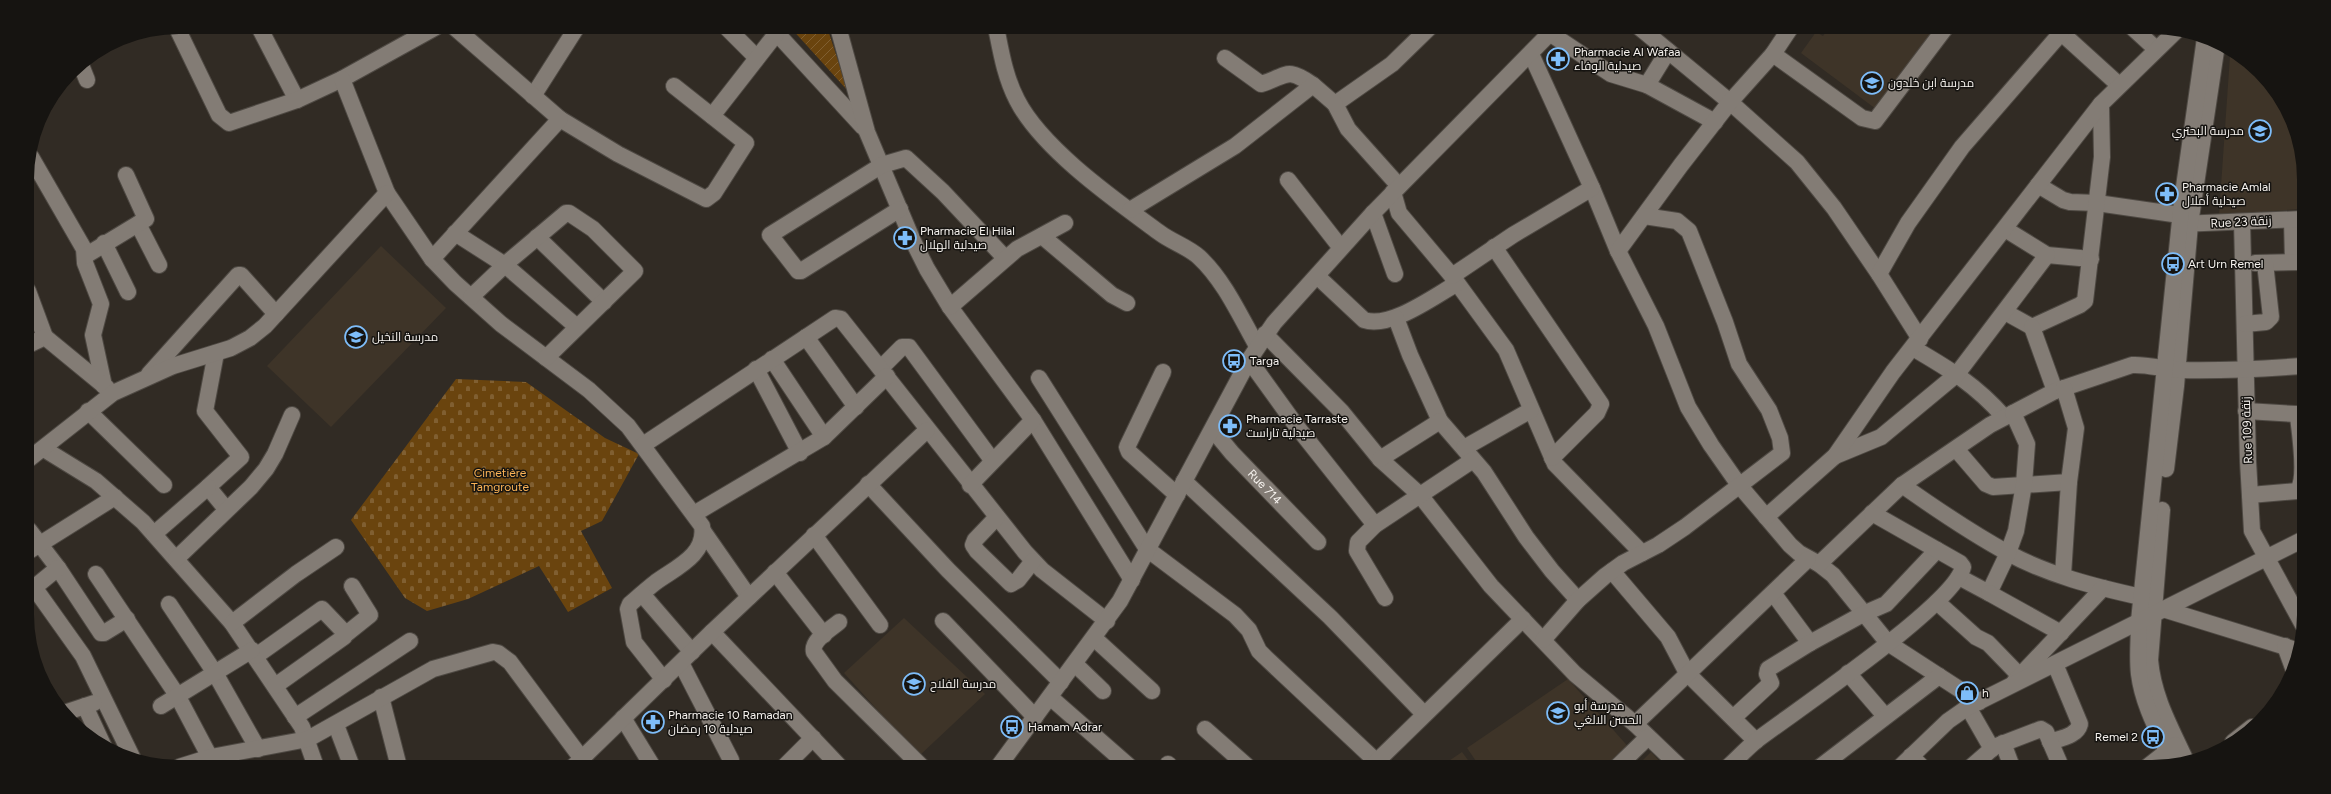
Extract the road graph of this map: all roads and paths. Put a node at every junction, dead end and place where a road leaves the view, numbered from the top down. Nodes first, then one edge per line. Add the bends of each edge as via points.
1 (180, 34) edge
2 (264, 34) edge
3 (423, 34) edge
4 (462, 34) edge
5 (573, 34) edge
6 (733, 34) edge
7 (772, 34) edge
8 (778, 34) edge
9 (840, 34) edge
10 (998, 34) edge
11 (1423, 34) edge
12 (1550, 34) edge
13 (1559, 34) edge
14 (1647, 34) edge
15 (1780, 34) edge
16 (1941, 34) edge
17 (2055, 34) edge
18 (2062, 34) edge
19 (2140, 34) edge
20 (2171, 35) edge
21 (2204, 44) edge
22 (2156, 49) junction
23 (2216, 49) edge
24 (1668, 51) junction
25 (1531, 54) junction
26 (1773, 54) junction
27 (758, 58) junction
28 (1224, 58) dead end
29 (83, 70) edge
30 (342, 79) junction
31 (87, 80) dead end
32 (1313, 85) junction
33 (1647, 85) junction
34 (2118, 85) junction
35 (674, 86) dead end
36 (533, 96) junction
37 (297, 100) junction
38 (1730, 102) junction
39 (1335, 104) junction
40 (2101, 104) junction
41 (712, 116) junction
42 (560, 118) junction
43 (1715, 122) junction
44 (867, 132) junction
45 (35, 163) edge
46 (882, 165) junction
47 (126, 175) dead end
48 (1288, 180) dead end
49 (2038, 185) junction
50 (1592, 188) junction
51 (1396, 189) junction
52 (387, 193) junction
53 (2097, 203) junction
54 (900, 209) junction
55 (1130, 210) junction
56 (1373, 213) junction
57 (1644, 216) junction
58 (2297, 219) edge
59 (2183, 221) junction
60 (2242, 222) junction
61 (1065, 223) dead end
62 (138, 224) junction
63 (2005, 229) junction
64 (455, 233) junction
65 (1042, 236) junction
66 (537, 237) junction
67 (104, 243) junction
68 (1494, 247) junction
69 (1341, 248) junction
70 (1618, 251) junction
71 (2047, 255) junction
72 (85, 256) junction
73 (1006, 258) junction
74 (432, 259) junction
75 (2090, 259) junction
76 (2297, 262) edge
77 (2265, 263) junction
78 (2244, 264) junction
79 (159, 265) dead end
80 (505, 265) junction
81 (1395, 274) dead end
82 (1879, 274) junction
83 (1317, 276) junction
84 (1454, 280) junction
85 (128, 292) dead end
86 (471, 297) junction
87 (604, 302) junction
88 (1127, 303) dead end
89 (34, 307) edge
90 (950, 307) junction
91 (2005, 312) junction
92 (276, 314) junction
93 (1396, 318) junction
94 (2245, 324) junction
95 (577, 327) junction
96 (2032, 327) junction
97 (806, 337) junction
98 (46, 338) junction
99 (1261, 340) junction
100 (34, 343) edge
101 (1916, 343) junction
102 (216, 353) junction
103 (546, 358) junction
104 (772, 359) junction
105 (1249, 360) junction
106 (2297, 366) edge
107 (756, 369) junction
108 (2171, 369) junction
109 (2246, 371) junction
110 (884, 372) junction
111 (1163, 372) dead end
112 (1957, 374) junction
113 (1039, 378) dead end
114 (145, 380) junction
115 (108, 390) junction
116 (2059, 390) junction
117 (856, 407) junction
118 (1531, 410) junction
119 (88, 411) junction
120 (2246, 411) junction
121 (2008, 415) junction
122 (292, 416) dead end
123 (2297, 416) edge
124 (1033, 420) junction
125 (1440, 421) junction
126 (927, 430) junction
127 (1213, 430) junction
128 (824, 437) junction
129 (643, 445) junction
130 (44, 449) junction
131 (1956, 449) junction
132 (800, 453) junction
133 (1468, 454) junction
134 (34, 456) edge
135 (1835, 456) junction
136 (1552, 458) junction
137 (1380, 459) junction
138 (992, 460) junction
139 (2069, 482) junction
140 (868, 484) junction
141 (970, 484) junction
142 (2024, 484) junction
143 (164, 485) dead end
144 (1739, 485) junction
145 (1902, 485) junction
146 (208, 487) junction
147 (1180, 488) junction
148 (2297, 491) edge
149 (1420, 495) junction
150 (2250, 495) junction
151 (115, 497) junction
152 (226, 509) junction
153 (1872, 513) junction
154 (694, 514) junction
155 (997, 517) junction
156 (1766, 517) junction
157 (1375, 525) junction
158 (703, 532) junction
159 (154, 534) junction
160 (814, 535) junction
161 (1318, 542) dead end
162 (2297, 543) edge
163 (336, 547) dead end
164 (35, 548) edge
165 (1147, 549) junction
166 (1937, 550) junction
167 (1642, 553) junction
168 (2008, 553) junction
169 (176, 559) junction
170 (2266, 559) junction
171 (1033, 561) junction
172 (1813, 561) junction
173 (58, 568) junction
174 (1612, 571) junction
175 (775, 572) junction
176 (96, 574) dead end
177 (2063, 575) junction
178 (1959, 577) junction
179 (1132, 580) junction
180 (352, 586) dead end
181 (2104, 588) junction
182 (34, 589) edge
183 (34, 591) edge
184 (1773, 593) junction
185 (1989, 593) junction
186 (642, 594) junction
187 (2141, 596) junction
188 (749, 597) junction
189 (1385, 598) dead end
190 (1578, 600) junction
191 (1937, 602) junction
192 (169, 604) dead end
193 (1863, 614) junction
194 (2297, 614) edge
195 (2152, 615) junction
196 (127, 619) junction
197 (1523, 620) junction
198 (943, 621) dead end
199 (1107, 621) junction
200 (839, 622) dead end
201 (232, 623) junction
202 (880, 625) dead end
203 (712, 632) junction
204 (2061, 633) junction
205 (345, 635) junction
206 (824, 635) junction
207 (1094, 638) junction
208 (1543, 640) junction
209 (410, 641) dead end
210 (1810, 643) junction
211 (1888, 643) junction
212 (2292, 649) edge
213 (692, 652) junction
214 (254, 653) junction
215 (680, 663) junction
216 (1075, 664) junction
217 (2055, 664) junction
218 (215, 673) junction
219 (1687, 673) junction
220 (1848, 673) junction
221 (1939, 676) junction
222 (664, 680) junction
223 (2016, 680) junction
224 (1061, 682) junction
225 (275, 686) junction
226 (1103, 691) dead end
227 (1152, 691) dead end
228 (177, 695) junction
229 (380, 697) junction
230 (1050, 697) junction
231 (106, 700) junction
232 (1974, 705) junction
233 (85, 706) junction
234 (160, 706) dead end
235 (70, 711) edge
236 (1424, 714) junction
237 (1885, 716) junction
238 (295, 717) junction
239 (1035, 717) junction
240 (623, 718) junction
241 (1733, 718) junction
242 (1635, 724) junction
243 (336, 725) junction
244 (1205, 729) dead end
245 (99, 736) edge
246 (1648, 737) junction
247 (813, 738) junction
248 (308, 739) junction
249 (1756, 741) junction
250 (2050, 742) junction
251 (1998, 746) junction
252 (258, 750) junction
253 (129, 751) edge
254 (2173, 752) edge
255 (211, 760) edge
256 (220, 760) edge
257 (314, 760) edge
258 (349, 760) edge
259 (397, 760) edge
260 (576, 760) edge
261 (581, 760) edge
262 (649, 760) edge
263 (731, 760) edge
264 (791, 760) edge
265 (833, 760) edge
266 (915, 760) edge
267 (1003, 760) edge
268 (1122, 760) edge
269 (1240, 760) edge
270 (1370, 760) edge
271 (1378, 760) edge
272 (1624, 760) edge
273 (1673, 760) edge
274 (1736, 760) edge
275 (1829, 760) edge
276 (1917, 760) edge
277 (1980, 760) edge
278 (2007, 760) edge
279 (2058, 760) edge
280 (2159, 760) edge

1 - 37 street via 218,115 223,120 236,122
2 - 37 street
3 - 30 street
4 - 36 street
5 - 36 street
6 - 27 street
7 - 27 street
8 - 44 street
9 - 44 street
10 - 55 street via 1010,83 1028,119 1062,154
11 - 39 street via 1396,61
12 - 25 street
13 - 33 street via 1611,74
14 - 24 street
15 - 26 street
16 - 26 street via 1875,121 1862,118
17 - 82 street via 1962,147 1908,223
18 - 34 street
19 - 22 street
20 - 22 street
21 - 59 street
22 - 34 street
23 - 59 street
24 - 33 street
24 - 38 street
25 - 50 street
25 - 51 street
26 - 38 street
27 - 41 street
28 - 32 street via 1261,84 1291,73
29 - 31 street
30 - 37 street
30 - 52 street
32 - 39 street
32 - 55 street via 1235,146
33 - 43 street
34 - 40 street
35 - 41 street
36 - 42 street
38 - 43 street
38 - 82 street via 1797,162 1834,208
39 - 51 street via 1348,129
40 - 49 street
40 - 53 street via 2102,157
41 - 42 street via 746,144 714,193 706,199 618,154
42 - 64 street
43 - 57 street
44 - 46 street
45 - 72 street via 84,249
46 - 54 street
46 - 54 street via 771,232 771,237 798,271 801,271
46 - 73 street via 902,158 910,159
47 - 62 street via 146,216
48 - 69 street
49 - 53 street, Rue 23 زنقة via 2063,200
49 - 63 street
50 - 68 street
50 - 70 street
51 - 56 street
51 - 84 street via 1399,213
52 - 74 street
52 - 92 street
53 - 59 street, Rue 23 زنقة
53 - 75 street
54 - 90 street via 923,262
55 - 99 street via 1204,262
56 - 69 street
56 - 81 street
57 - 70 street
57 - 144 street via 1677,221 1689,231 1723,315 1739,364 1769,410 1780,438 1782,453
58 - 60 street, Rue 23 زنقة
59 - 60 street, Rue 23 زنقة
59 - 108 street
60 - 78 street, Rue 109 زنقة
61 - 65 street
62 - 67 street
62 - 79 street
63 - 71 street
63 - 101 street
64 - 74 street
64 - 80 street
65 - 73 street
65 - 88 street via 1112,295
66 - 80 street
66 - 87 street
66 - 87 street via 569,213 593,229 634,268 634,274
67 - 72 street
67 - 85 street
68 - 84 street
68 - 136 street via 1601,404 1597,413
69 - 83 street
70 - 144 street via 1656,326 1688,407 1711,446
71 - 75 street
71 - 91 street
72 - 115 street via 87,269 101,304 93,335
73 - 90 street
74 - 86 street
75 - 96 street via 2086,297 2083,303
76 - 77 street
77 - 78 street
77 - 94 street via 2271,317 2266,322
78 - 94 street, Rue 109 زنقة
80 - 86 street
80 - 95 street
82 - 101 street
83 - 93 street via 1364,320 1373,323
83 - 99 street
84 - 93 street
84 - 118 street via 1506,350
86 - 103 street via 501,324
87 - 95 street
89 - 98 street
90 - 124 street
91 - 96 street
91 - 112 street
92 - 102 street via 250,338
92 - 114 street via 248,281 238,275
93 - 125 street via 1410,356
94 - 109 street, Rue 109 زنقة
95 - 103 street
96 - 116 street
97 - 104 street
97 - 110 street via 835,318 841,319
97 - 117 street
98 - 100 street
98 - 115 street
99 - 105 street
99 - 137 street via 1341,410
101 - 112 street
101 - 135 street
102 - 114 street via 173,366
102 - 146 street via 204,411 241,457
103 - 129 street via 609,407
104 - 107 street
104 - 128 street
105 - 127 street
105 - 157 street via 1298,428
106 - 109 street
107 - 129 street
107 - 132 street
108 - 109 street
108 - 116 street via 2143,364 2132,365
108 - 187 street
108 - 195 street
109 - 120 street, Rue 109 زنقة
110 - 117 street
110 - 126 street
110 - 138 street via 902,347 908,347
111 - 147 street via 1127,447 1129,452
112 - 121 street
112 - 135 street via 1881,437
113 - 165 street
114 - 115 street
115 - 119 street
116 - 121 street
116 - 139 street via 2076,428
117 - 128 street
118 - 133 street
118 - 136 street
119 - 130 street
119 - 143 street
120 - 123 street
120 - 150 street, Rue 109 زنقة
121 - 131 street
121 - 142 street via 2027,444
122 - 152 street via 266,469 251,487
124 - 138 street
124 - 179 street
125 - 133 street
125 - 137 street
126 - 140 street
126 - 141 street
127 - 147 street
127 - 161 street, Rue 714
128 - 132 street
129 - 154 street
130 - 134 street
130 - 151 street via 82,471
131 - 142 street via 1989,486 1997,488
131 - 145 street
132 - 154 street
133 - 149 street
133 - 190 street via 1484,472 1504,505 1552,571
135 - 156 street
136 - 167 street
137 - 149 street
138 - 141 street
139 - 142 street
139 - 177 street
140 - 160 street
140 - 224 street via 948,570
141 - 155 street
142 - 168 street via 2016,531
144 - 156 street
144 - 167 street via 1685,527
145 - 153 street
145 - 168 street
146 - 152 street
146 - 159 street
147 - 165 street
147 - 236 street via 1330,618
148 - 150 street
149 - 157 street
149 - 197 street via 1467,558
150 - 170 street, Rue 109 زنقة via 2252,531
151 - 159 street
151 - 164 street
152 - 169 street
153 - 166 street
153 - 172 street
154 - 158 street
155 - 171 street
155 - 171 street via 975,540 973,545 977,551 1011,584 1018,580
156 - 172 street via 1790,545
157 - 189 street via 1358,542 1356,548
158 - 186 street via 689,560
158 - 188 street
159 - 169 street
160 - 175 street
160 - 202 street
162 - 170 street
163 - 201 street
164 - 173 street
165 - 179 street
165 - 270 street via 1235,615 1249,630 1265,657
166 - 178 street via 1962,565
166 - 193 street via 1890,602
167 - 174 street
168 - 177 street
168 - 185 street
169 - 201 street
170 - 194 street, Rue 109 زنقة
170 - 195 street
171 - 199 street
172 - 184 street
172 - 193 street via 1833,575
173 - 182 street
173 - 196 street via 101,633 104,634
174 - 190 street
174 - 219 street via 1668,637
175 - 188 street
175 - 206 street
176 - 196 street
177 - 181 street
178 - 185 street
178 - 191 street
179 - 199 street
180 - 205 street via 370,615
181 - 187 street
181 - 204 street
183 - 231 street via 83,656
184 - 210 street
184 - 219 street
185 - 204 street
186 - 213 street
186 - 222 street via 630,604 630,628 634,642
187 - 195 street
188 - 203 street
190 - 208 street
191 - 211 street
191 - 223 street via 1976,637 1988,643
192 - 218 street
193 - 210 street
193 - 211 street
195 - 212 street
195 - 217 street
195 - 254 street via 2152,680
196 - 228 street
197 - 208 street
197 - 236 street
198 - 239 street
199 - 207 street
200 - 206 street
201 - 214 street
203 - 213 street
203 - 247 street
204 - 223 street
205 - 214 street via 322,609
205 - 225 street
206 - 266 street via 813,647 818,658 835,680
207 - 216 street
207 - 227 street
208 - 242 street via 1574,674
209 - 238 street
210 - 241 street via 1768,669 1767,674 1771,683
211 - 220 street
211 - 221 street
213 - 215 street
214 - 218 street
214 - 225 street
215 - 222 street
215 - 263 street
216 - 224 street
216 - 226 street
217 - 223 street
217 - 250 street via 2080,724 2073,734
218 - 228 street
218 - 252 street
219 - 241 street
219 - 242 street
220 - 237 street
220 - 249 street
221 - 232 street
221 - 237 street
222 - 240 street
223 - 232 street
224 - 230 street
225 - 238 street
228 - 234 street
228 - 255 street
229 - 243 street
229 - 259 street
229 - 260 street via 433,669 498,652 510,662
230 - 239 street
230 - 268 street
231 - 233 street
231 - 253 street
232 - 251 street
232 - 276 street via 1948,721
233 - 235 street
233 - 245 street
236 - 271 street
237 - 275 street
238 - 248 street
239 - 267 street
240 - 261 street
240 - 262 street
241 - 249 street
242 - 246 street
243 - 248 street
243 - 258 street
244 - 269 street
246 - 272 street
246 - 273 street
247 - 264 street
247 - 265 street
248 - 252 street
248 - 257 street
249 - 274 street
250 - 251 street via 2046,732 2041,729
250 - 279 street
251 - 277 street
251 - 278 street
252 - 256 street
254 - 280 street

